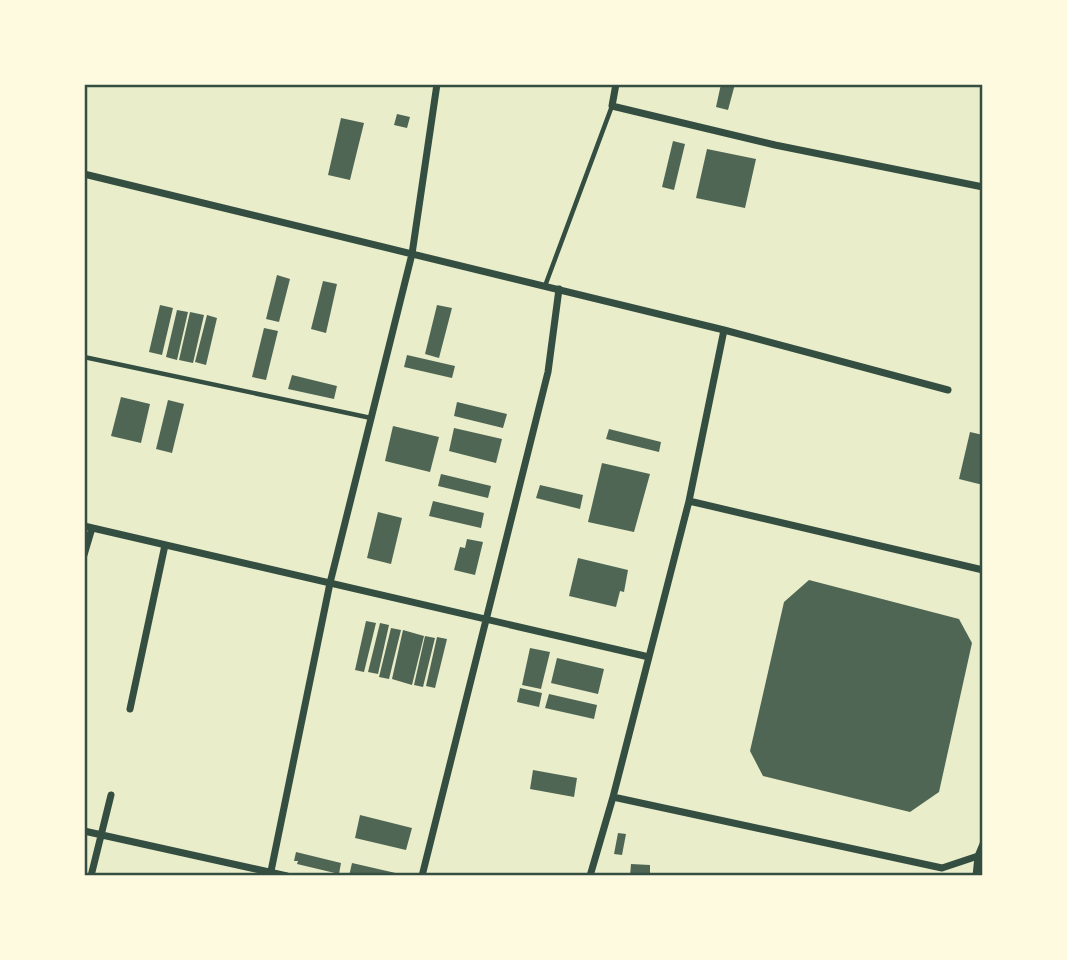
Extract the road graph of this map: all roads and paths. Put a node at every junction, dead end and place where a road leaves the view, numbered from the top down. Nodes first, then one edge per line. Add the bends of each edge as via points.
1 (437, 84) edge
2 (616, 84) edge
3 (612, 106) junction
4 (84, 174) edge
5 (983, 187) edge
6 (412, 254) junction
7 (545, 286) junction
8 (559, 289) junction
9 (724, 330) junction
10 (84, 357) edge
11 (948, 390) dead end
12 (372, 418) junction
13 (689, 501) junction
14 (88, 527) edge
15 (165, 545) junction
16 (84, 555) edge
17 (983, 570) edge
18 (330, 583) junction
19 (487, 619) junction
20 (649, 657) junction
21 (130, 709) dead end
22 (111, 795) dead end
23 (613, 797) junction
24 (84, 831) edge
25 (102, 835) junction
26 (983, 844) edge
27 (978, 856) junction
28 (271, 874) edge
29 (91, 876) edge
30 (287, 876) edge
31 (422, 876) edge
32 (590, 876) edge
33 (976, 876) edge

1 - 6 street
2 - 3 street
3 - 5 street
3 - 7 lane
4 - 6 street
6 - 7 street
6 - 12 street
7 - 8 street
8 - 9 street
8 - 19 street via 548,372
9 - 11 street
9 - 13 street
10 - 12 lane
12 - 18 street
13 - 17 street
13 - 20 street
14 - 15 street
14 - 16 street
15 - 18 street
15 - 21 street
18 - 19 street
18 - 28 street
19 - 20 street
19 - 31 street
20 - 23 street
22 - 25 street
23 - 27 street via 942,868
23 - 32 street
24 - 25 street
25 - 28 street
25 - 29 street
26 - 27 street
27 - 33 street
28 - 30 street

